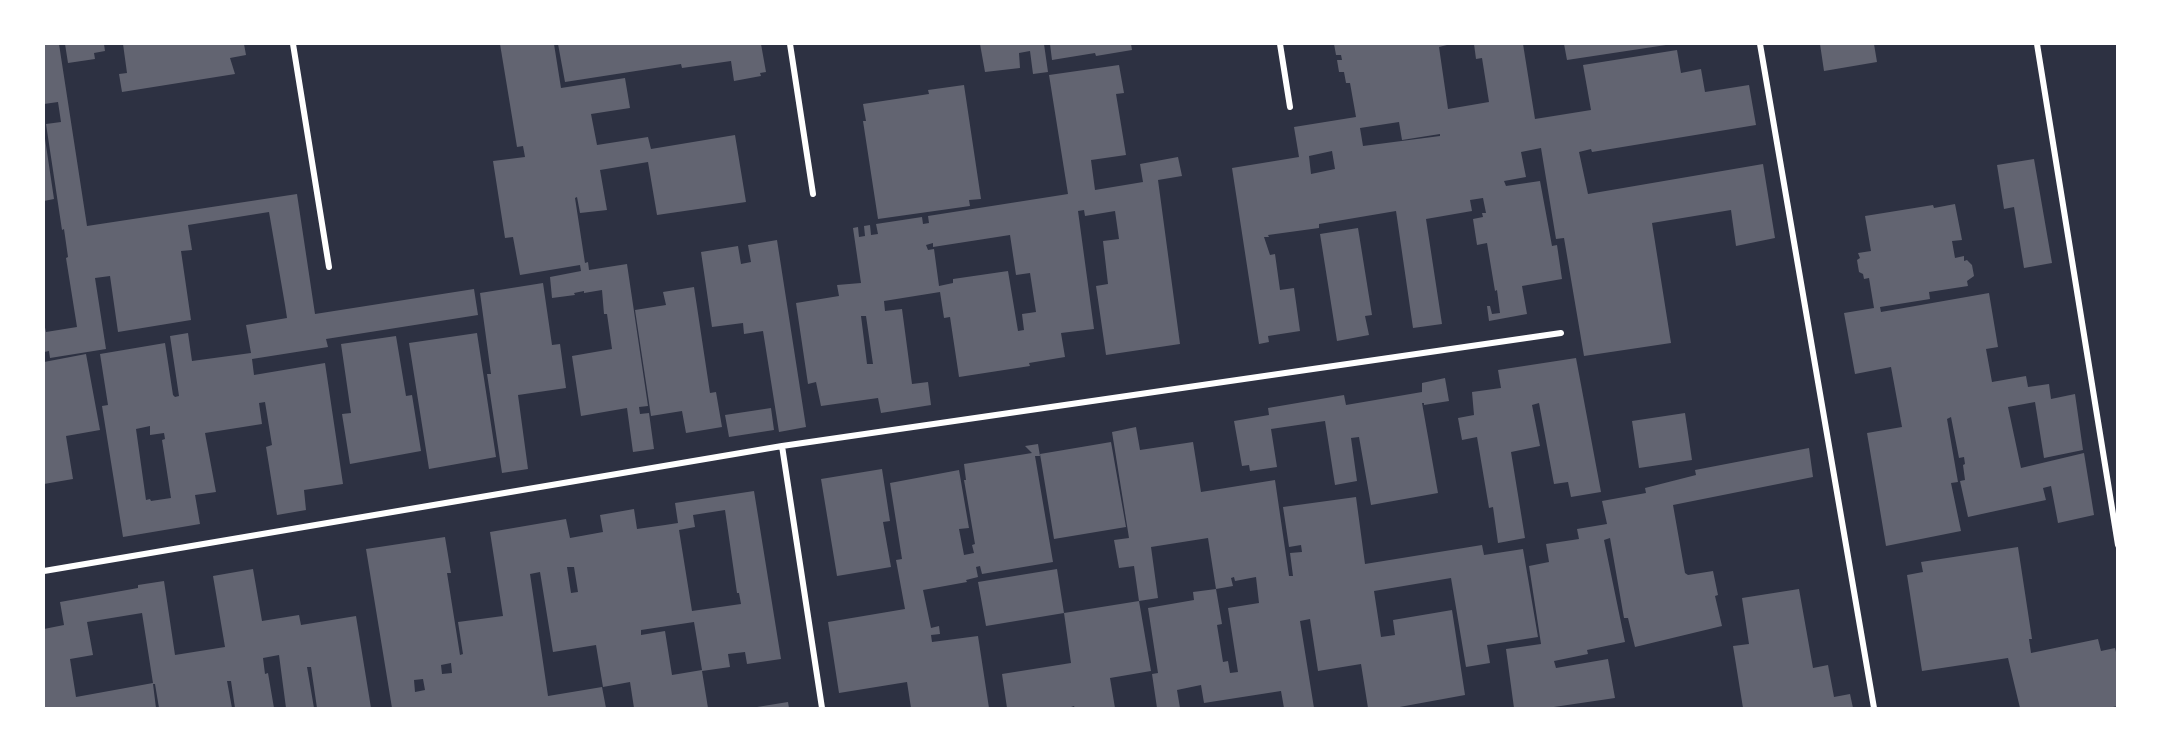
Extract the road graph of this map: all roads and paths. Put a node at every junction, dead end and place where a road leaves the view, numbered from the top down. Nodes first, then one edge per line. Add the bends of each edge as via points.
1 (293, 44) edge
2 (789, 44) edge
3 (1280, 44) edge
4 (1760, 44) edge
5 (2037, 44) edge
6 (1290, 107) dead end
7 (813, 194) dead end
8 (329, 267) dead end
9 (1561, 333) dead end
10 (782, 446) junction
11 (2118, 545) edge
12 (44, 570) edge
13 (822, 708) edge
14 (1874, 708) edge

1 - 8 street
2 - 7 street
3 - 6 street
4 - 14 street
5 - 11 street
9 - 10 street
10 - 12 street
10 - 13 street

